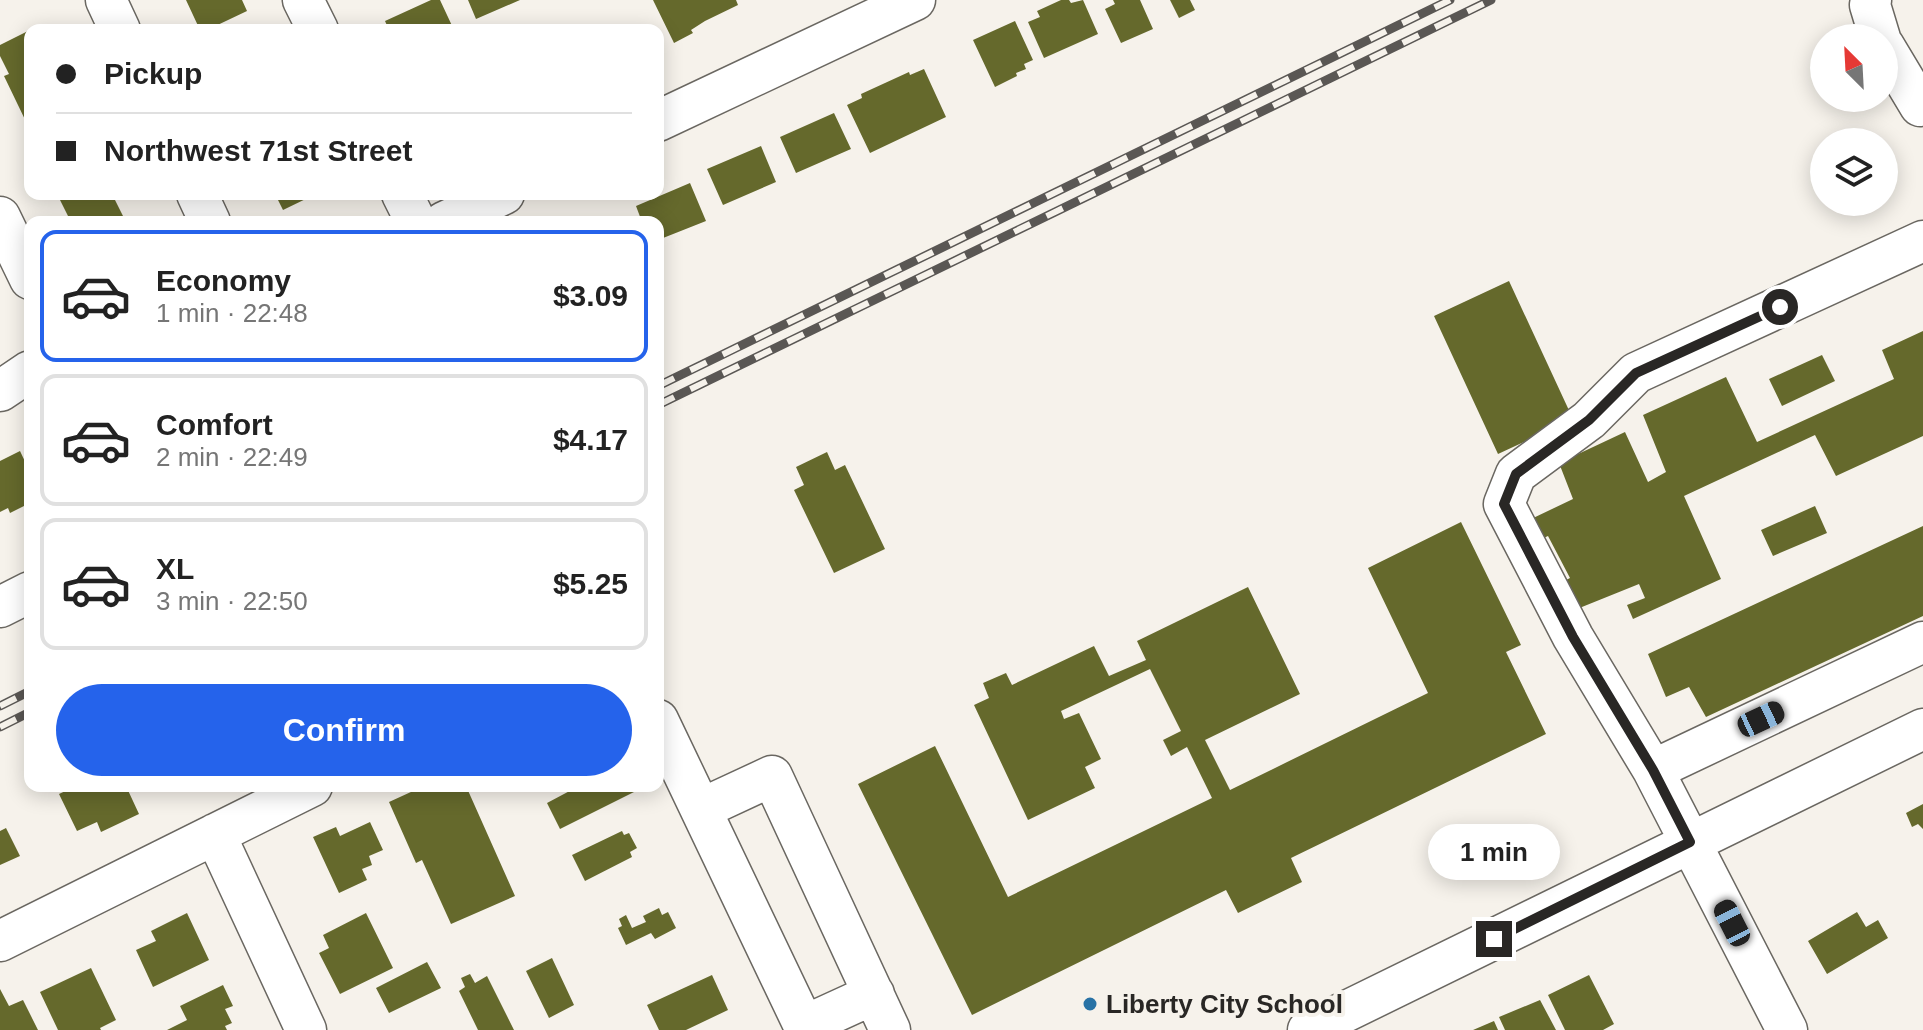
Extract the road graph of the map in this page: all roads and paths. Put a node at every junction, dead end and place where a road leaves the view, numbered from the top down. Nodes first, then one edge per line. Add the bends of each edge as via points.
1 (106, 0) edge
2 (303, 0) edge
3 (915, 0) edge
4 (1871, 0) edge
5 (117, 24) edge
6 (315, 24) edge
7 (1876, 24) edge
8 (1898, 68) edge
9 (1922, 107) edge
10 (664, 118) edge
11 (491, 200) edge
12 (457, 216) edge
13 (0, 217) edge
14 (1923, 241) edge
15 (24, 267) edge
16 (24, 375) edge
17 (0, 391) edge
18 (24, 595) edge
19 (0, 607) edge
20 (1923, 642) edge
21 (1923, 729) edge
22 (664, 732) edge
23 (1653, 770) junction
24 (300, 792) edge
25 (701, 809) junction
26 (215, 834) junction
27 (1690, 842) junction
28 (0, 941) edge
29 (874, 994) junction
30 (805, 1028) edge
31 (306, 1030) edge
32 (890, 1030) edge
33 (1308, 1030) edge
34 (1787, 1030) edge

1 - 5 street
2 - 6 street
3 - 10 street
4 - 7 street
8 - 9 street
11 - 12 street
13 - 15 street
14 - 23 street via 1636,373 1589,420 1516,474 1504,504 1573,637
16 - 17 street
18 - 19 street
20 - 23 street
21 - 27 street
22 - 25 street
23 - 27 street
24 - 26 street
25 - 29 street via 772,776
25 - 30 street
26 - 28 street
26 - 31 street
27 - 33 street
27 - 34 street
29 - 30 street
29 - 32 street

